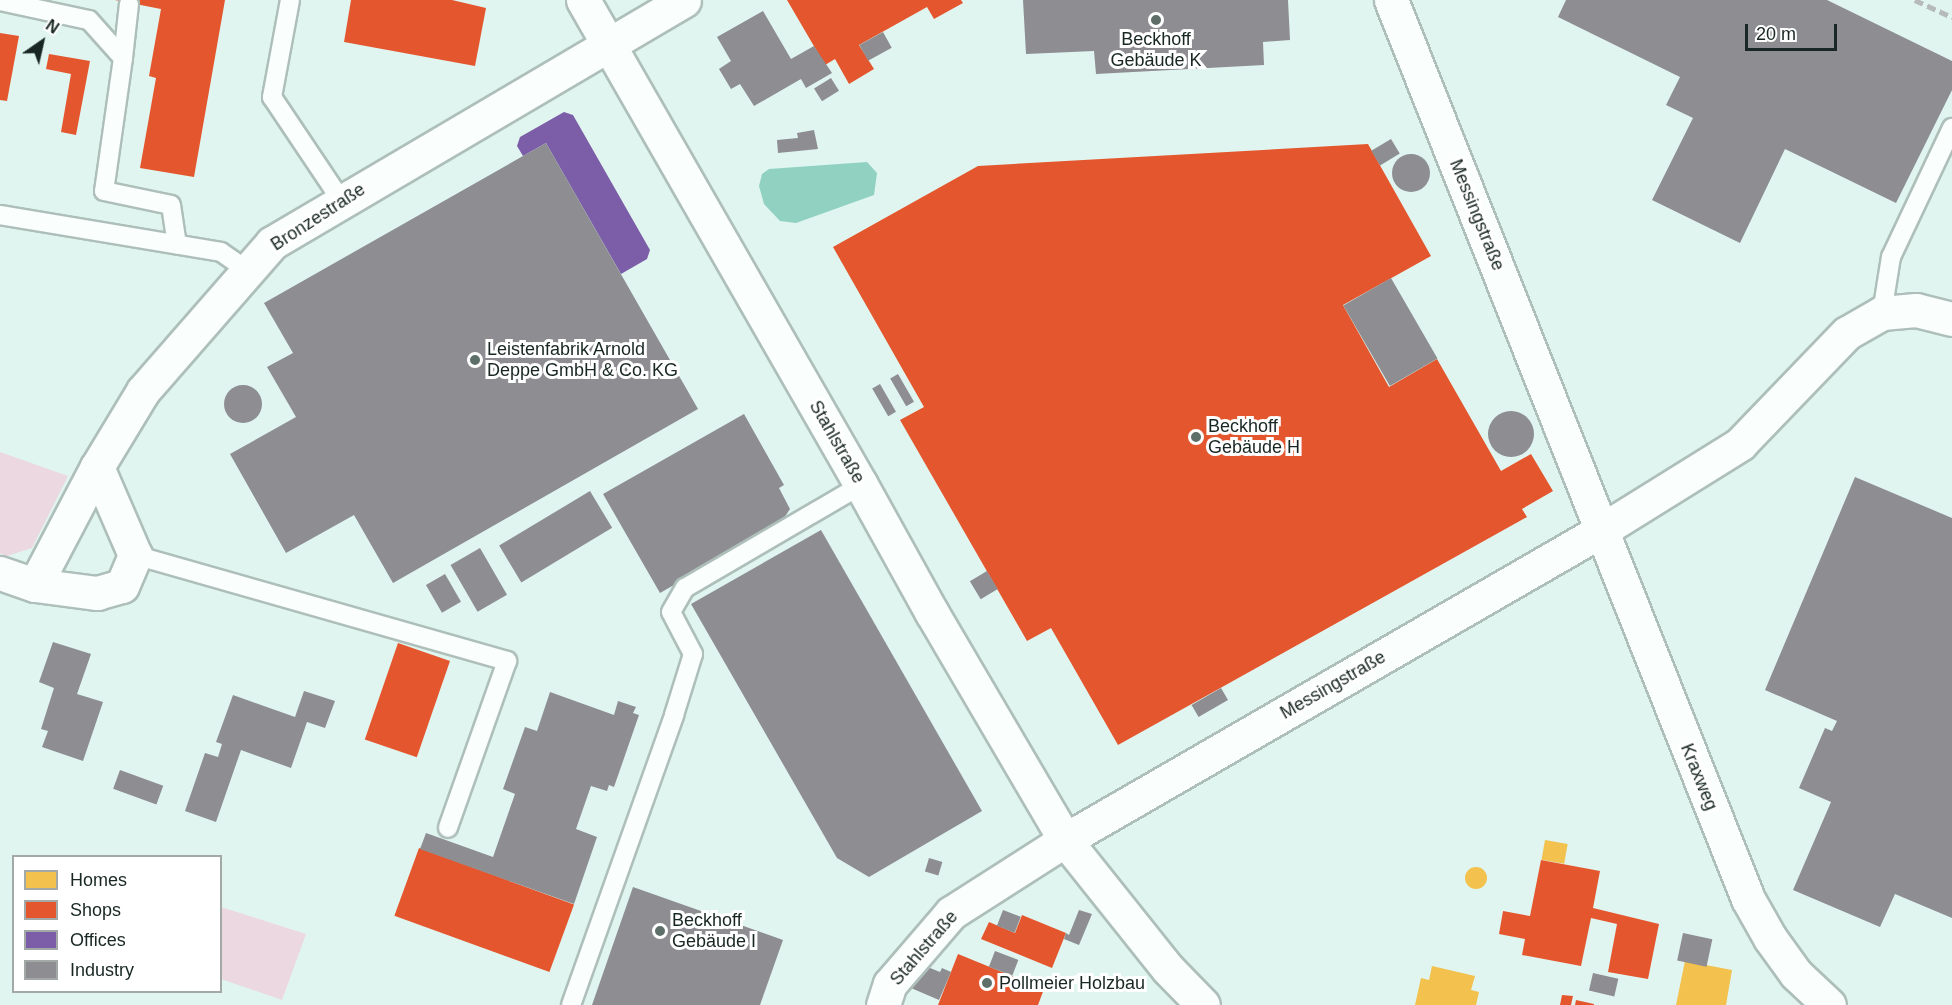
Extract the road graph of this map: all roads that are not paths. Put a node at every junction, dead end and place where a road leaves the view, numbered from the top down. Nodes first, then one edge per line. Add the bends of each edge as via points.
1 (290, 0) edge
2 (583, 0) edge
3 (684, 0) edge
4 (1391, 0) edge
5 (0, 1) edge
6 (129, 4) dead end
7 (608, 45) junction
8 (123, 58) junction
9 (1952, 128) edge
10 (341, 200) junction
11 (0, 214) edge
12 (177, 244) junction
13 (248, 271) junction
14 (1882, 313) junction
15 (1952, 319) edge
16 (97, 467) junction
17 (861, 485) junction
18 (1602, 530) junction
19 (135, 555) junction
20 (0, 573) edge
21 (35, 585) junction
22 (448, 828) dead end
23 (1065, 840) junction
24 (571, 1005) edge
25 (883, 1005) edge
26 (1203, 1005) edge
27 (1829, 1005) edge

1 - 10 lane via 272,98
2 - 7 street, Stahlstraße
3 - 7 street
4 - 18 street, Messingstraße
5 - 8 lane via 89,20
6 - 8 lane
7 - 10 street, Bronzestraße
7 - 17 street, Stahlstraße
8 - 12 lane via 104,191 171,205
9 - 14 lane via 1891,257
10 - 13 street, Bronzestraße via 272,243
11 - 12 lane
12 - 13 lane via 221,252
13 - 16 street, Bronzestraße via 143,391
14 - 15 street, Messingstraße via 1916,310
14 - 18 street, Messingstraße via 1847,333 1740,444
16 - 19 street
16 - 21 street, Bronzestraße
17 - 23 street, Stahlstraße
17 - 24 lane via 685,588 671,612 693,654
18 - 23 street, Messingstraße
18 - 27 street, Kraxweg via 1748,899 1796,975
19 - 21 street via 122,586 97,593
19 - 22 lane via 507,661
20 - 21 street
23 - 25 street, Stahlstraße via 951,913 890,984
23 - 26 street, Stahlstraße via 1168,969

